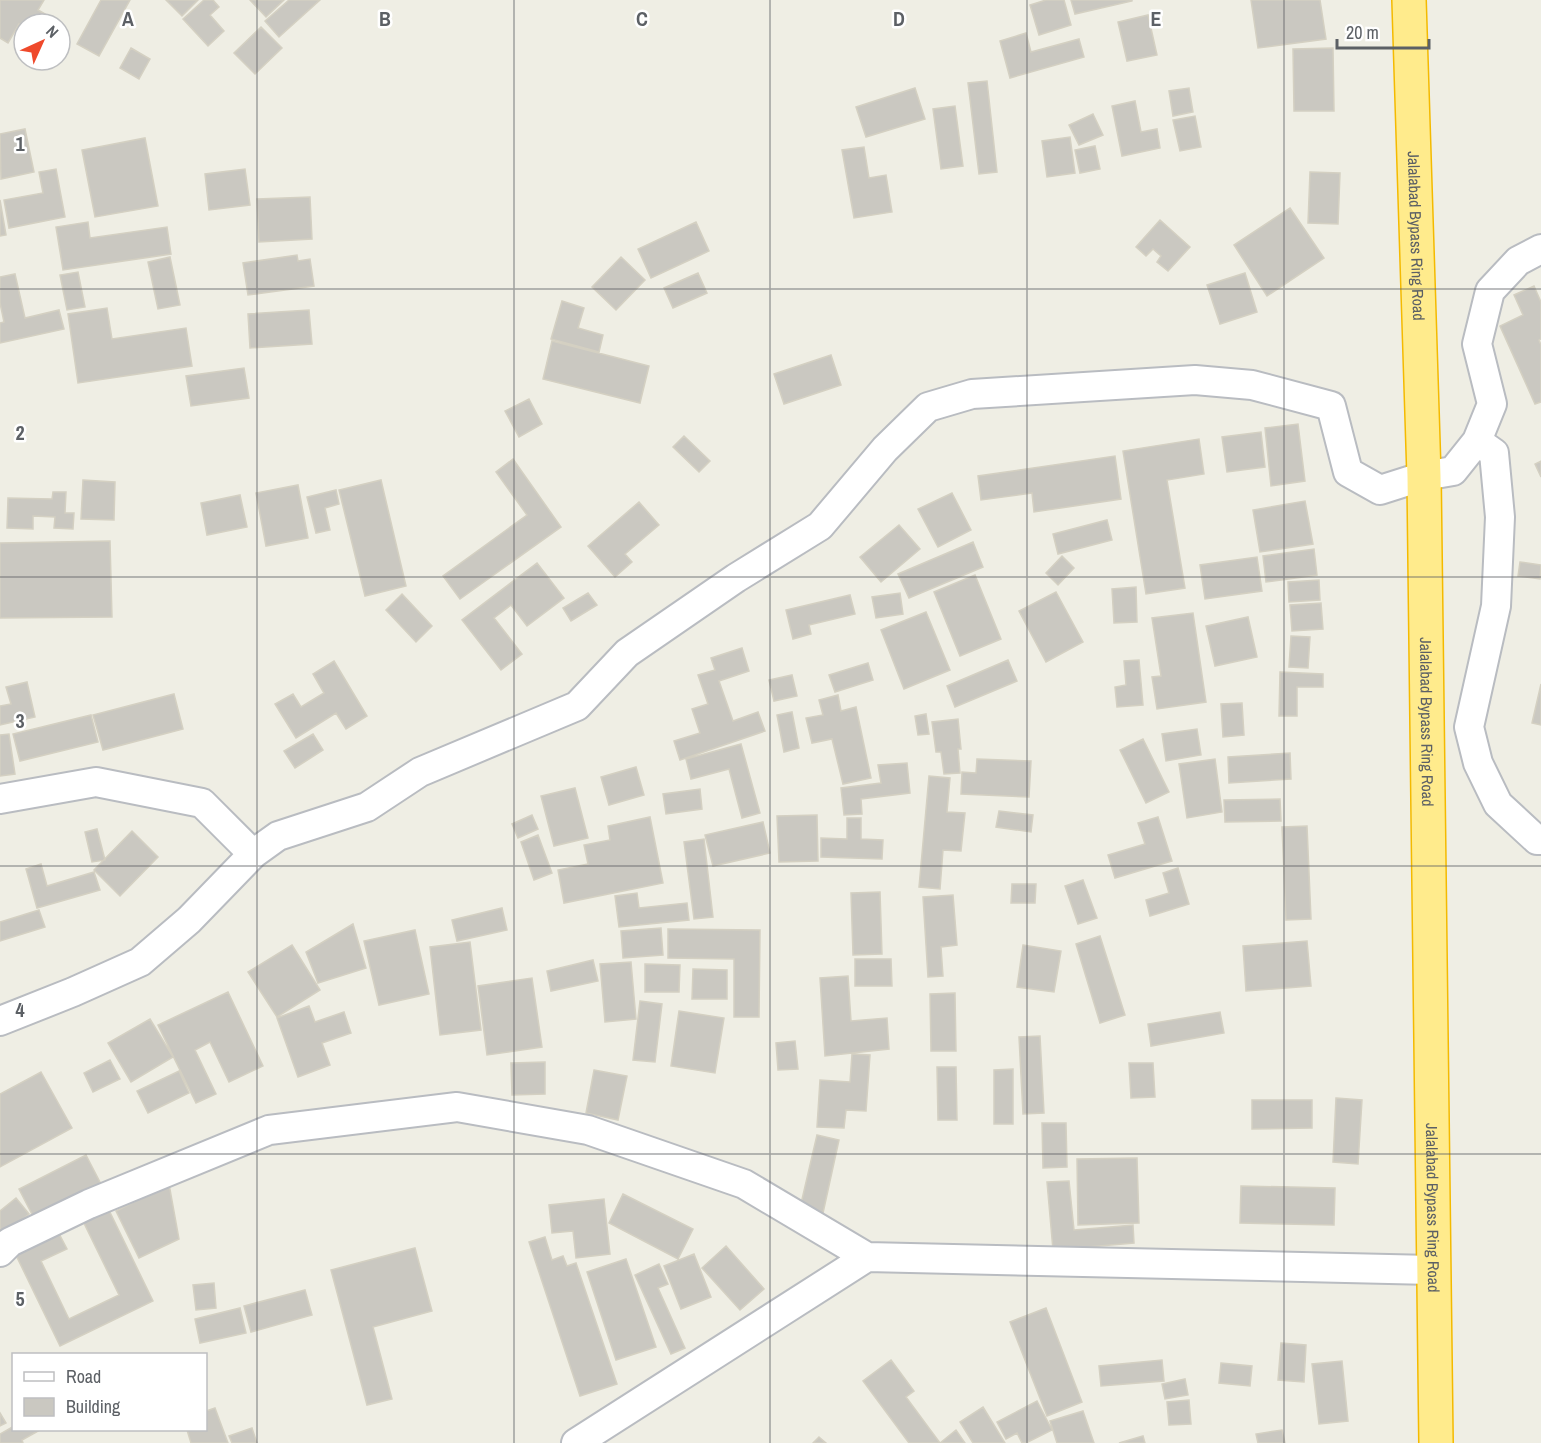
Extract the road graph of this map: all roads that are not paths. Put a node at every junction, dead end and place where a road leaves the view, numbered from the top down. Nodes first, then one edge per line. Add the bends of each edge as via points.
1 (1409, 0) edge
2 (1541, 249) edge
3 (1477, 441) junction
4 (1424, 476) junction
5 (0, 799) edge
6 (1541, 840) edge
7 (253, 854) junction
8 (0, 1021) edge
9 (0, 1252) edge
10 (867, 1257) junction
11 (1432, 1270) junction
12 (576, 1443) edge
13 (1436, 1443) edge

1 - 4 highway, Jalalabad Bypass Ring Road
2 - 3 street via 1518,261 1490,291 1477,344 1492,404
3 - 4 street via 1453,471
3 - 6 street via 1494,453 1500,517 1496,606 1469,727 1478,763 1498,804
4 - 7 street via 1380,490 1348,472 1330,406 1252,385 1195,380 972,394 928,407 885,449 820,526 627,653 577,706 420,772 367,807 278,836
4 - 11 highway, Jalalabad Bypass Ring Road
5 - 7 street via 96,782 202,803
7 - 8 street via 189,920 140,962
9 - 10 street via 10,1242 89,1204 269,1130 458,1107 588,1130 744,1184
10 - 11 street
10 - 12 street
11 - 13 highway, Jalalabad Bypass Ring Road

